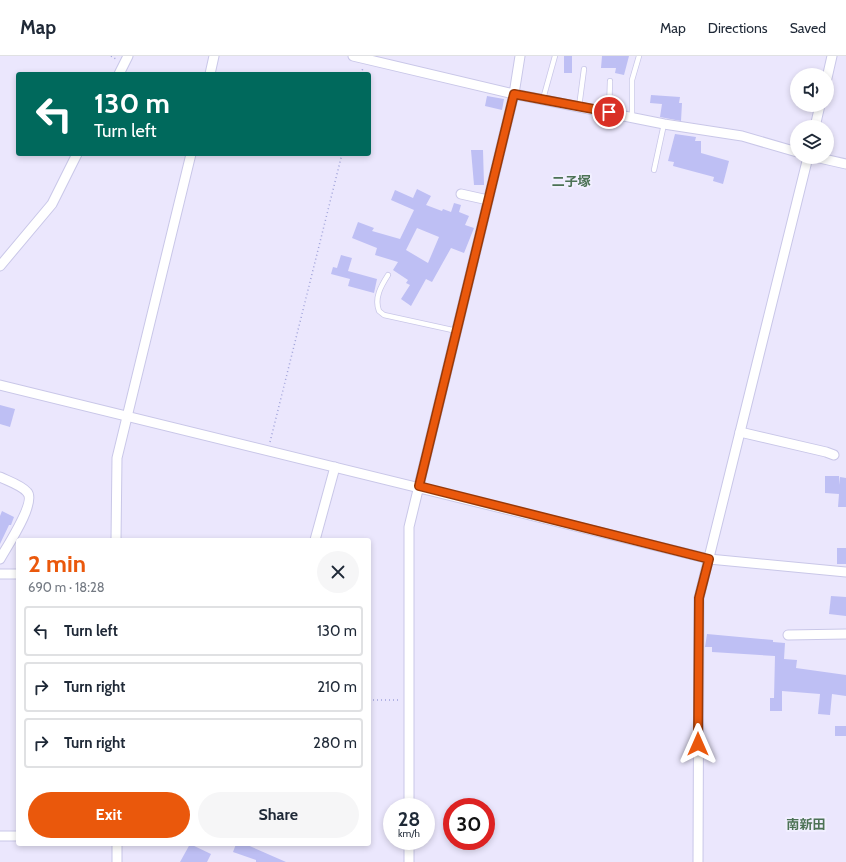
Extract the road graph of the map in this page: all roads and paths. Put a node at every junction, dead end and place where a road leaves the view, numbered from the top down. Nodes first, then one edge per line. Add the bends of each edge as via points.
1 (128, 56) edge
2 (214, 56) edge
3 (353, 56) edge
4 (520, 56) edge
5 (556, 56) edge
6 (639, 56) edge
7 (832, 56) edge
8 (829, 68) edge
9 (584, 69) dead end
10 (120, 72) edge
11 (210, 72) edge
12 (610, 81) dead end
13 (514, 94) junction
14 (543, 99) junction
15 (579, 107) junction
16 (609, 112) junction
17 (632, 118) junction
18 (664, 124) junction
19 (790, 150) edge
20 (75, 156) edge
21 (190, 156) edge
22 (342, 156) edge
23 (834, 161) edge
24 (806, 164) edge
25 (846, 164) edge
26 (654, 170) dead end
27 (461, 194) dead end
28 (488, 200) junction
29 (0, 266) edge
30 (388, 275) dead end
31 (457, 331) junction
32 (0, 385) edge
33 (127, 416) junction
34 (740, 432) junction
35 (269, 450) junction
36 (834, 455) dead end
37 (335, 467) junction
38 (0, 477) edge
39 (419, 486) junction
40 (116, 538) edge
41 (316, 538) edge
42 (0, 559) edge
43 (709, 559) junction
44 (846, 572) edge
45 (0, 574) edge
46 (16, 574) edge
47 (846, 634) edge
48 (788, 635) dead end
49 (371, 700) edge
50 (408, 700) junction
51 (409, 798) edge
52 (0, 836) edge
53 (16, 836) edge
54 (117, 846) edge
55 (409, 850) edge
56 (117, 862) edge
57 (409, 862) edge
58 (698, 862) edge

1 - 10 street
2 - 11 street
3 - 13 street
4 - 13 street
5 - 14 lane
6 - 17 lane via 632,80
7 - 8 street
9 - 15 lane
12 - 16 lane
13 - 14 street
13 - 28 street
14 - 15 street
15 - 16 street
16 - 17 street
17 - 18 street
18 - 19 street via 742,136
18 - 26 lane
20 - 29 street via 52,204
21 - 33 street
22 - 35 path
23 - 25 street
24 - 34 street
27 - 28 street
28 - 31 street
30 - 31 lane via 379,291 379,311
31 - 39 street
32 - 33 street
33 - 35 street
33 - 40 street via 116,458
34 - 36 street
34 - 43 street
35 - 37 street
37 - 39 street
37 - 41 street
38 - 42 street via 27,491 30,497 27,511
39 - 43 street
39 - 50 street via 408,536
43 - 44 street
43 - 58 street via 699,598
45 - 46 street
47 - 48 street
49 - 50 path
50 - 51 street
52 - 53 street
54 - 56 street
55 - 57 street

